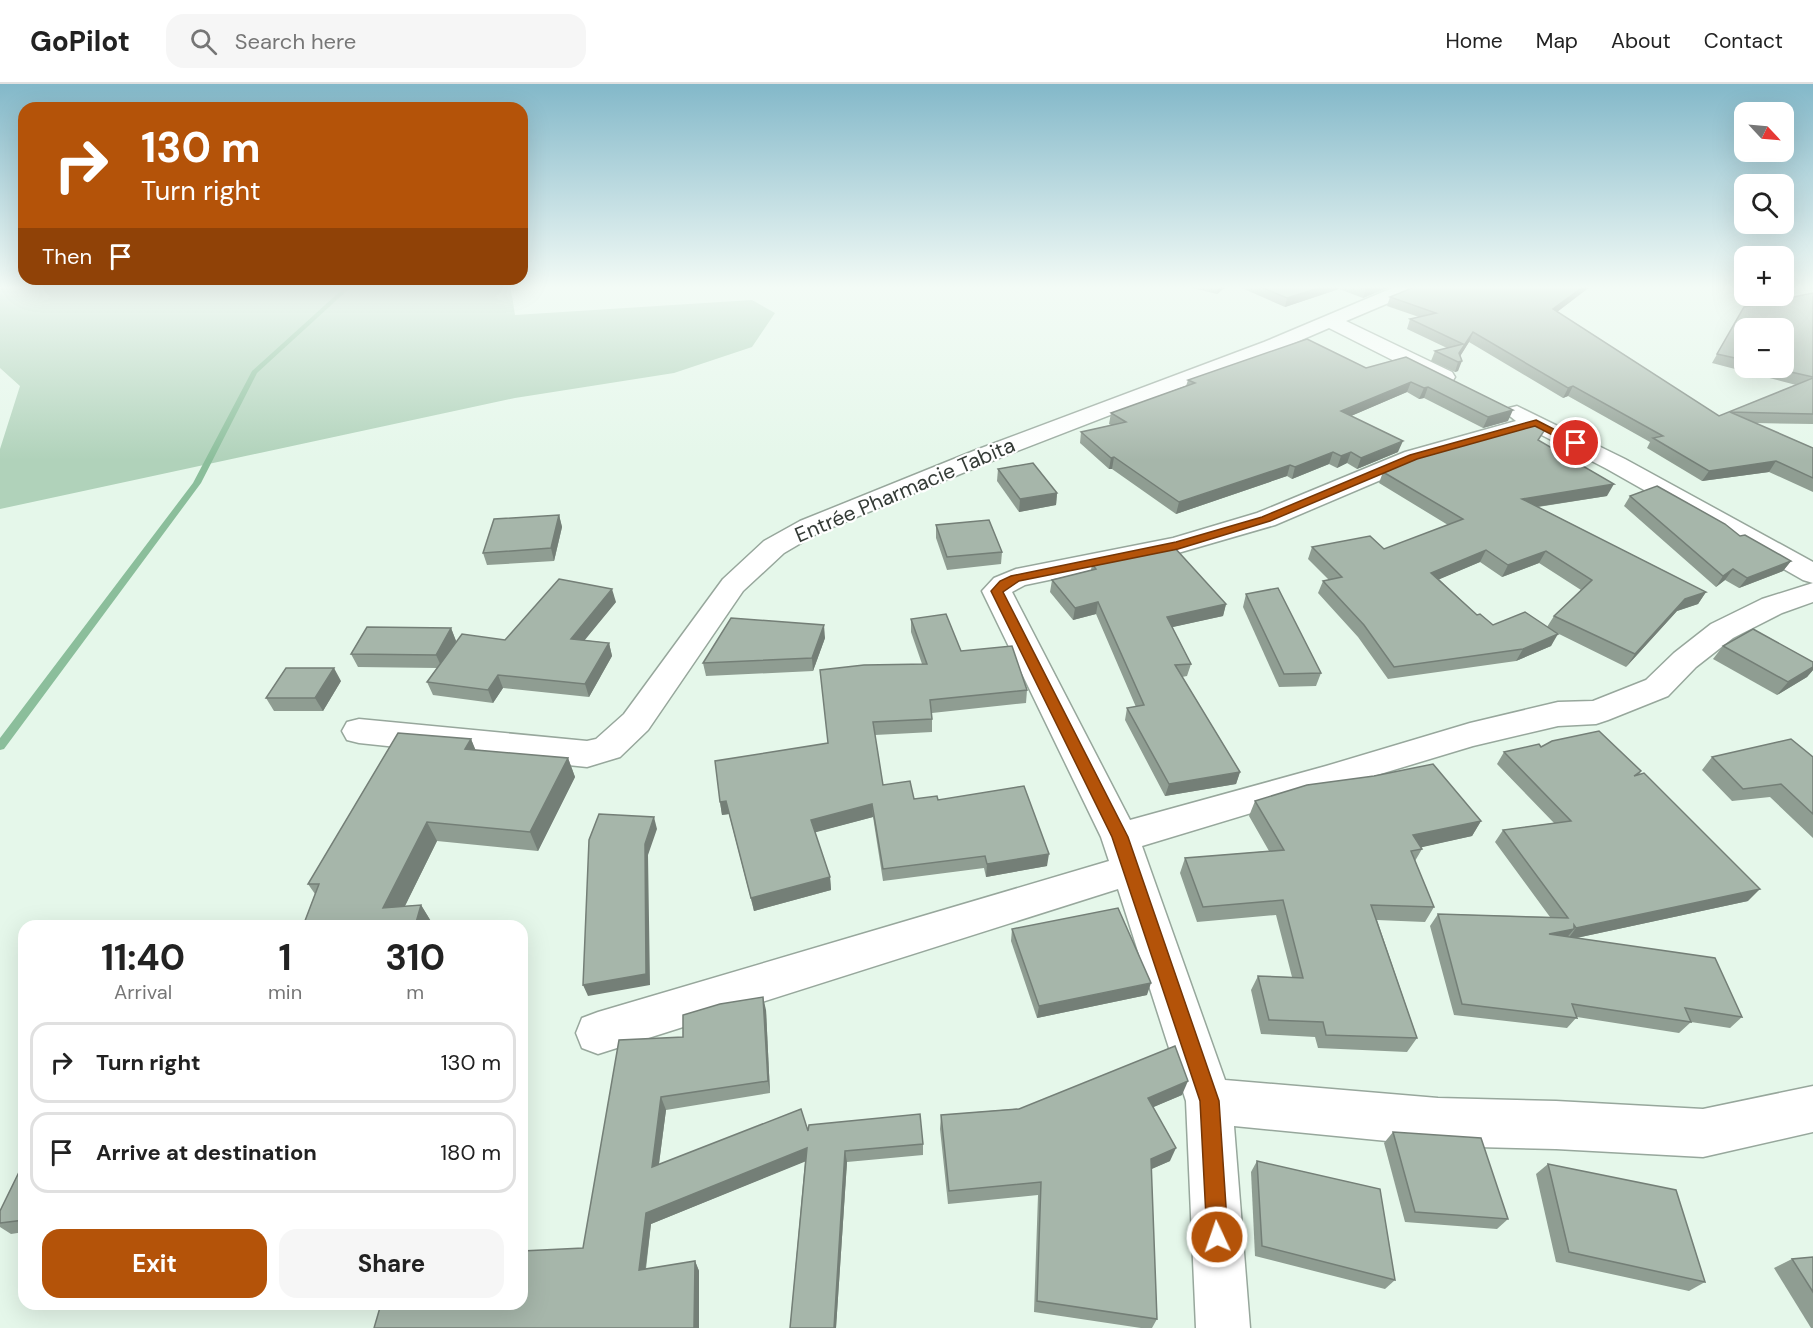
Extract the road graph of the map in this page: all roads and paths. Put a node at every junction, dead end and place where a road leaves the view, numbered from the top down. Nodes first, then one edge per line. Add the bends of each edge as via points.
1 (1276, 344) edge
2 (1377, 344) edge
3 (1464, 387) edge
4 (1494, 402) edge
5 (1536, 423) junction
6 (1813, 574) edge
7 (1813, 592) edge
8 (359, 731) dead end
9 (1125, 854) junction
10 (598, 1033) dead end
11 (1209, 1101) junction
12 (1813, 1109) edge
13 (1223, 1328) edge

1 - 8 street, Entrée Pharmacie Tabita via 985,455 809,527 774,547 733,585 636,722 608,748 587,754
2 - 3 street
4 - 5 street
5 - 6 street
5 - 9 street via 1414,457 1266,519 1178,545 1016,578 997,591
7 - 9 street via 1772,606 1722,632 1657,688 1596,712 1558,714 1470,735 1326,779
9 - 10 street
9 - 11 street
11 - 12 street via 1437,1122 1703,1133
11 - 13 street

